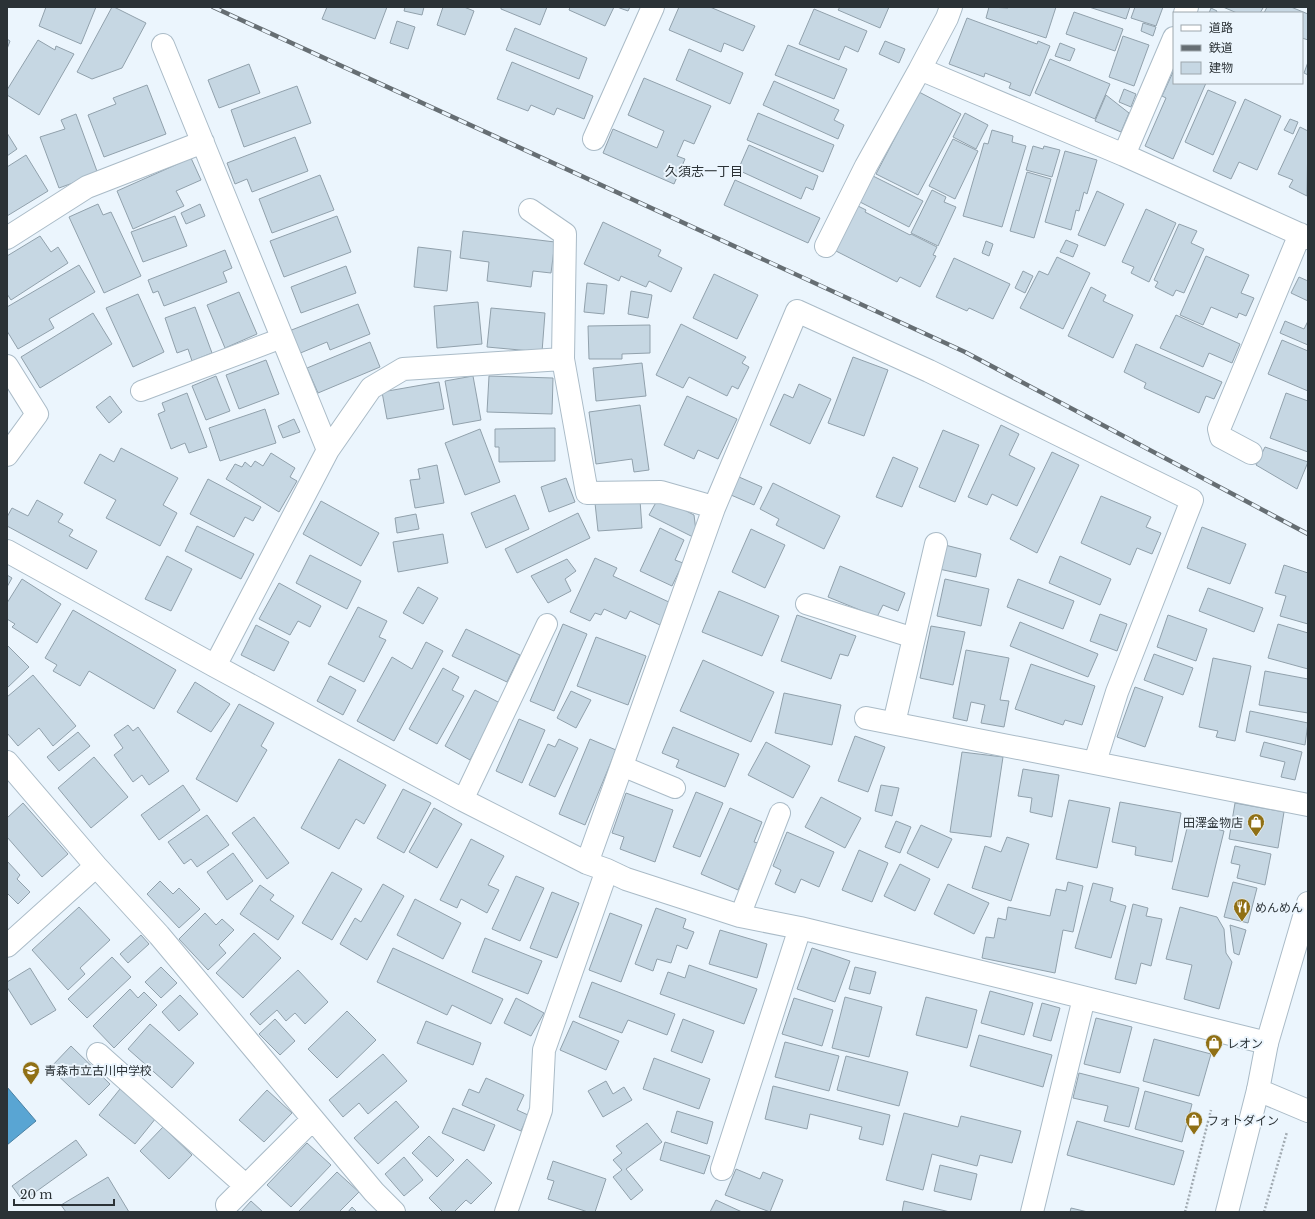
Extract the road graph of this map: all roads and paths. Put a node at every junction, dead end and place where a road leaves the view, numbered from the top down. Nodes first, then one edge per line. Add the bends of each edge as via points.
1 (653, 7) edge
2 (951, 7) edge
3 (1173, 40) edge
4 (163, 45) dead end
5 (920, 69) junction
6 (594, 139) dead end
7 (203, 142) junction
8 (1124, 155) junction
9 (530, 210) dead end
10 (1304, 236) edge
11 (7, 238) edge
12 (826, 246) dead end
13 (282, 338) junction
14 (563, 359) junction
15 (7, 366) edge
16 (141, 390) dead end
17 (328, 450) junction
18 (1251, 453) dead end
19 (7, 455) edge
20 (714, 508) junction
21 (936, 544) dead end
22 (7, 551) edge
23 (806, 604) dead end
24 (547, 624) dead end
25 (914, 638) junction
26 (215, 666) junction
27 (866, 718) dead end
28 (894, 724) junction
29 (7, 762) edge
30 (1095, 762) junction
31 (622, 766) junction
32 (675, 788) dead end
33 (463, 800) junction
34 (1308, 805) edge
35 (780, 813) dead end
36 (96, 866) junction
37 (597, 867) junction
38 (1308, 903) edge
39 (740, 916) junction
40 (800, 928) junction
41 (7, 946) edge
42 (1084, 998) junction
43 (1267, 1043) junction
44 (98, 1054) dead end
45 (1258, 1090) junction
46 (1210, 1110) dead end
47 (1308, 1111) edge
48 (313, 1119) junction
49 (1287, 1132) dead end
50 (722, 1169) dead end
51 (246, 1186) junction
52 (227, 1205) dead end
53 (394, 1212) edge
54 (506, 1212) edge
55 (1032, 1212) edge
56 (1185, 1212) edge
57 (1227, 1212) edge
58 (1264, 1212) edge

1 - 6 street
2 - 5 street
3 - 8 street
4 - 7 street
5 - 8 street
5 - 12 street via 866,166
7 - 11 street via 88,187
7 - 13 street
8 - 10 street
9 - 14 street via 565,234
10 - 18 street via 1219,429 1221,437
13 - 16 lane
13 - 17 street
14 - 17 street via 403,369 371,388
14 - 20 street via 587,493 661,492
15 - 19 street via 37,414
17 - 26 street
20 - 30 street via 797,311 928,370 1192,500 1116,692
20 - 31 street
21 - 25 street
22 - 26 street
23 - 25 lane
24 - 33 lane
25 - 28 street
26 - 33 street
27 - 28 street
28 - 30 street
29 - 36 street
30 - 34 street
31 - 32 lane
31 - 37 street
33 - 37 street
35 - 39 lane
36 - 41 street
36 - 48 street via 159,935
37 - 39 street
37 - 54 street via 544,1050 541,1110
38 - 43 street
39 - 40 street
40 - 42 street
40 - 50 street
42 - 43 street
42 - 55 street
43 - 45 street
44 - 51 street
45 - 47 street
45 - 57 street
46 - 56 path
48 - 51 street
48 - 53 street
49 - 58 path
51 - 52 street

